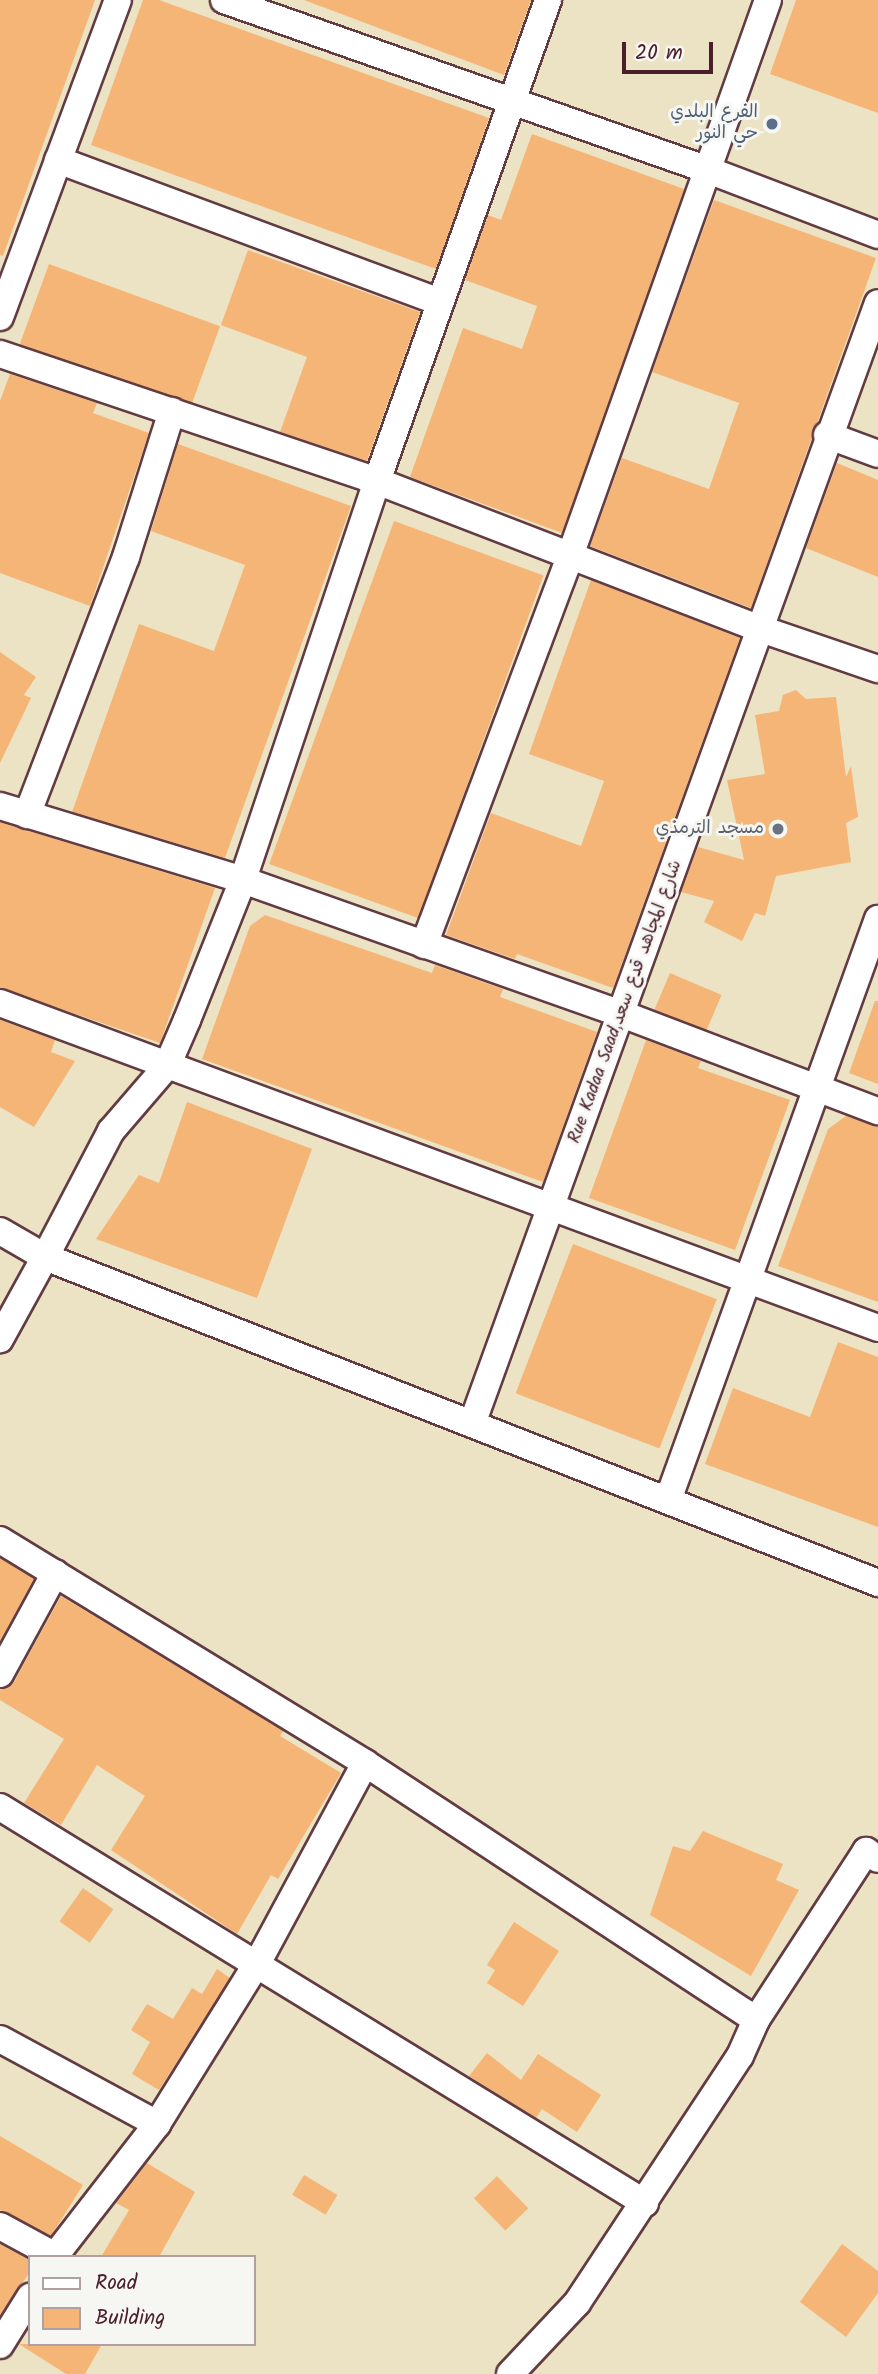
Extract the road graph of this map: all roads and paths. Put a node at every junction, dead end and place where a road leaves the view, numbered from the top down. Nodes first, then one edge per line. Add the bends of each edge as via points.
1 (118, 0) edge
2 (224, 0) edge
3 (548, 0) edge
4 (768, 0) edge
5 (510, 102) junction
6 (58, 160) junction
7 (708, 170) junction
8 (878, 235) edge
9 (440, 302) junction
10 (878, 303) edge
11 (0, 317) edge
12 (0, 354) edge
13 (172, 411) junction
14 (827, 436) junction
15 (878, 454) edge
16 (377, 481) junction
17 (570, 556) junction
18 (758, 628) junction
19 (878, 669) edge
20 (0, 806) edge
21 (27, 815) junction
22 (243, 880) junction
23 (878, 919) edge
24 (424, 945) junction
25 (0, 1003) edge
26 (622, 1014) junction
27 (167, 1066) junction
28 (816, 1089) junction
29 (878, 1111) edge
30 (552, 1209) junction
31 (0, 1231) edge
32 (45, 1257) junction
33 (745, 1281) junction
34 (878, 1328) edge
35 (0, 1339) edge
36 (472, 1424) junction
37 (668, 1500) junction
38 (0, 1540) edge
39 (55, 1573) junction
40 (878, 1583) edge
41 (0, 1674) edge
42 (365, 1763) junction
43 (0, 1807) edge
44 (878, 1859) edge
45 (258, 1962) junction
46 (756, 2020) junction
47 (0, 2039) edge
48 (157, 2124) junction
49 (645, 2203) junction
50 (0, 2226) edge
51 (51, 2255) edge
52 (57, 2255) edge
53 (28, 2300) edge
54 (0, 2345) edge
55 (510, 2374) edge

1 - 6 street
2 - 5 street
3 - 5 street
4 - 7 street
5 - 7 street
5 - 9 street
6 - 9 street
6 - 11 street
7 - 8 street
7 - 17 street
9 - 16 street
10 - 14 street, Rue Kadaa Saad,شارع المجاهد قدع سعد
12 - 13 street
13 - 16 street
13 - 21 street via 126,557
14 - 15 street
14 - 18 street, Rue Kadaa Saad,شارع المجاهد قدع سعد
16 - 17 street
16 - 22 street
17 - 18 street
17 - 24 street
18 - 19 street
18 - 26 street, Rue Kadaa Saad,شارع المجاهد قدع سعد
20 - 21 street
21 - 22 street
22 - 24 street
22 - 27 street
23 - 28 street
24 - 26 street
25 - 27 street
26 - 28 street
26 - 30 street, Rue Kadaa Saad,شارع المجاهد قدع سعد
27 - 30 street
27 - 32 street via 111,1131
28 - 29 street
28 - 33 street
30 - 33 street
30 - 36 street, Rue Kadaa Saad,شارع المجاهد قدع سعد
31 - 32 street
32 - 35 street
32 - 36 street
33 - 34 street
33 - 37 street
36 - 37 street
37 - 40 street
38 - 39 street
39 - 41 street
39 - 42 street
42 - 45 street
42 - 46 street
43 - 45 street
44 - 46 street via 866,1851
45 - 48 street
45 - 49 street
46 - 49 street via 740,2056
47 - 48 street
48 - 52 street
49 - 55 street via 577,2303
50 - 51 street
53 - 54 street

